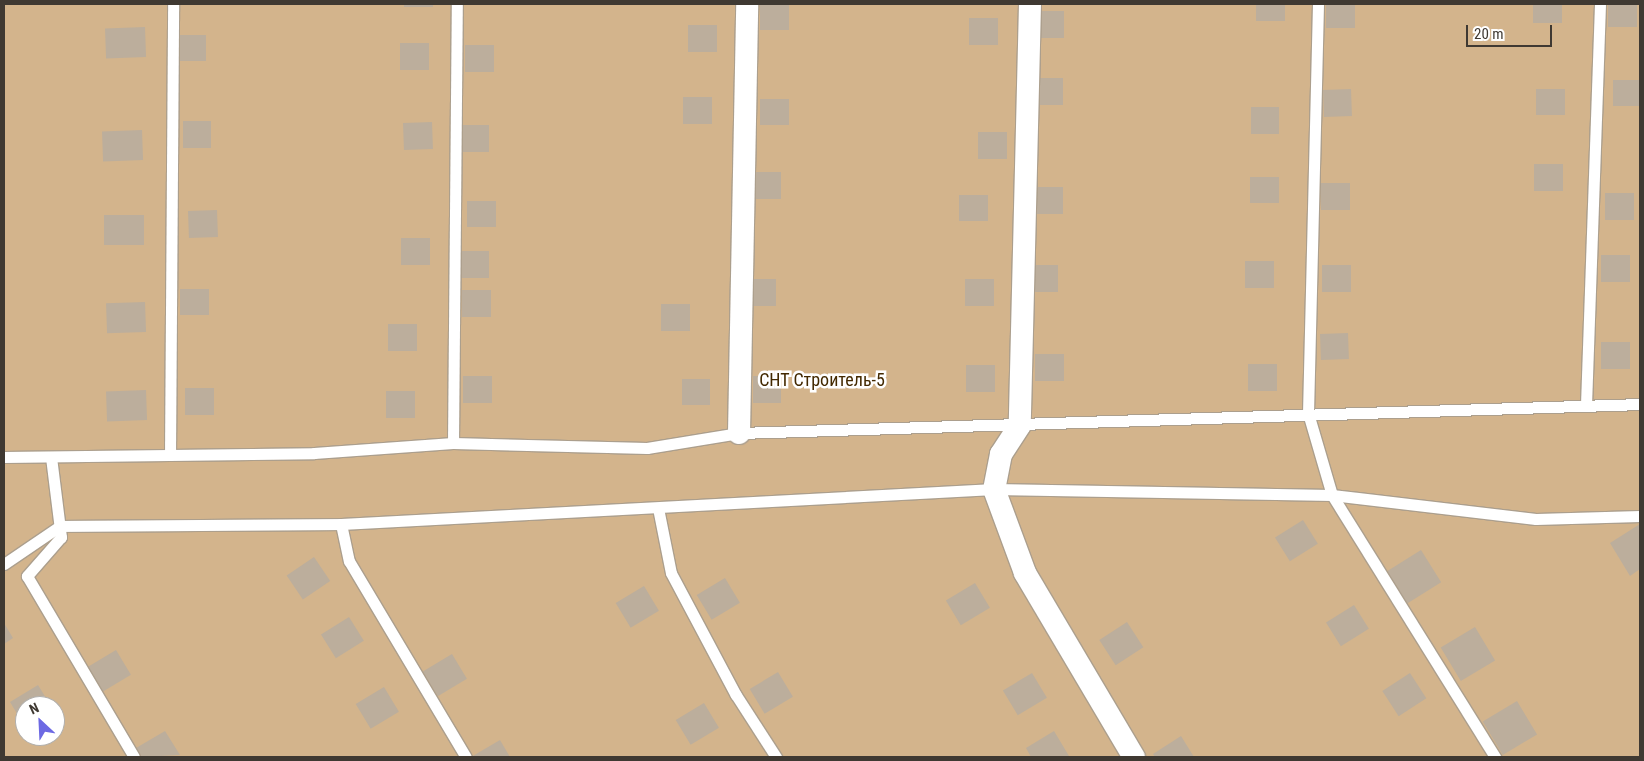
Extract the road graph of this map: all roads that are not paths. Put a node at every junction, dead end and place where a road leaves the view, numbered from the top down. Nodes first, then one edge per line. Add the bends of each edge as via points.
1 (173, 4) edge
2 (457, 4) edge
3 (747, 4) edge
4 (1030, 4) edge
5 (1318, 4) edge
6 (1600, 4) edge
7 (1640, 404) edge
8 (1586, 405) junction
9 (1308, 413) junction
10 (1020, 425) junction
11 (739, 433) junction
12 (452, 443) junction
13 (170, 455) junction
14 (51, 457) junction
15 (4, 458) edge
16 (994, 489) junction
17 (1332, 494) junction
18 (658, 508) junction
19 (1640, 516) edge
20 (342, 524) junction
21 (60, 526) junction
22 (4, 564) edge
23 (134, 757) edge
24 (466, 757) edge
25 (776, 757) edge
26 (1134, 757) edge
27 (1495, 757) edge

1 - 13 lane
2 - 12 lane
3 - 11 street
4 - 10 street
5 - 9 lane
6 - 8 lane
7 - 8 lane
8 - 9 lane
9 - 10 lane
9 - 17 lane
10 - 11 lane
10 - 16 street via 1001,454
11 - 12 lane via 647,448
12 - 13 lane via 314,453
13 - 14 lane
14 - 15 lane
14 - 21 lane
16 - 17 lane
16 - 18 lane
16 - 26 street via 1024,573
17 - 19 lane via 1536,519
17 - 27 lane
18 - 20 lane
18 - 25 lane via 671,573 736,696
20 - 21 lane
20 - 24 lane via 349,561
21 - 22 lane
21 - 23 lane via 61,538 27,576

